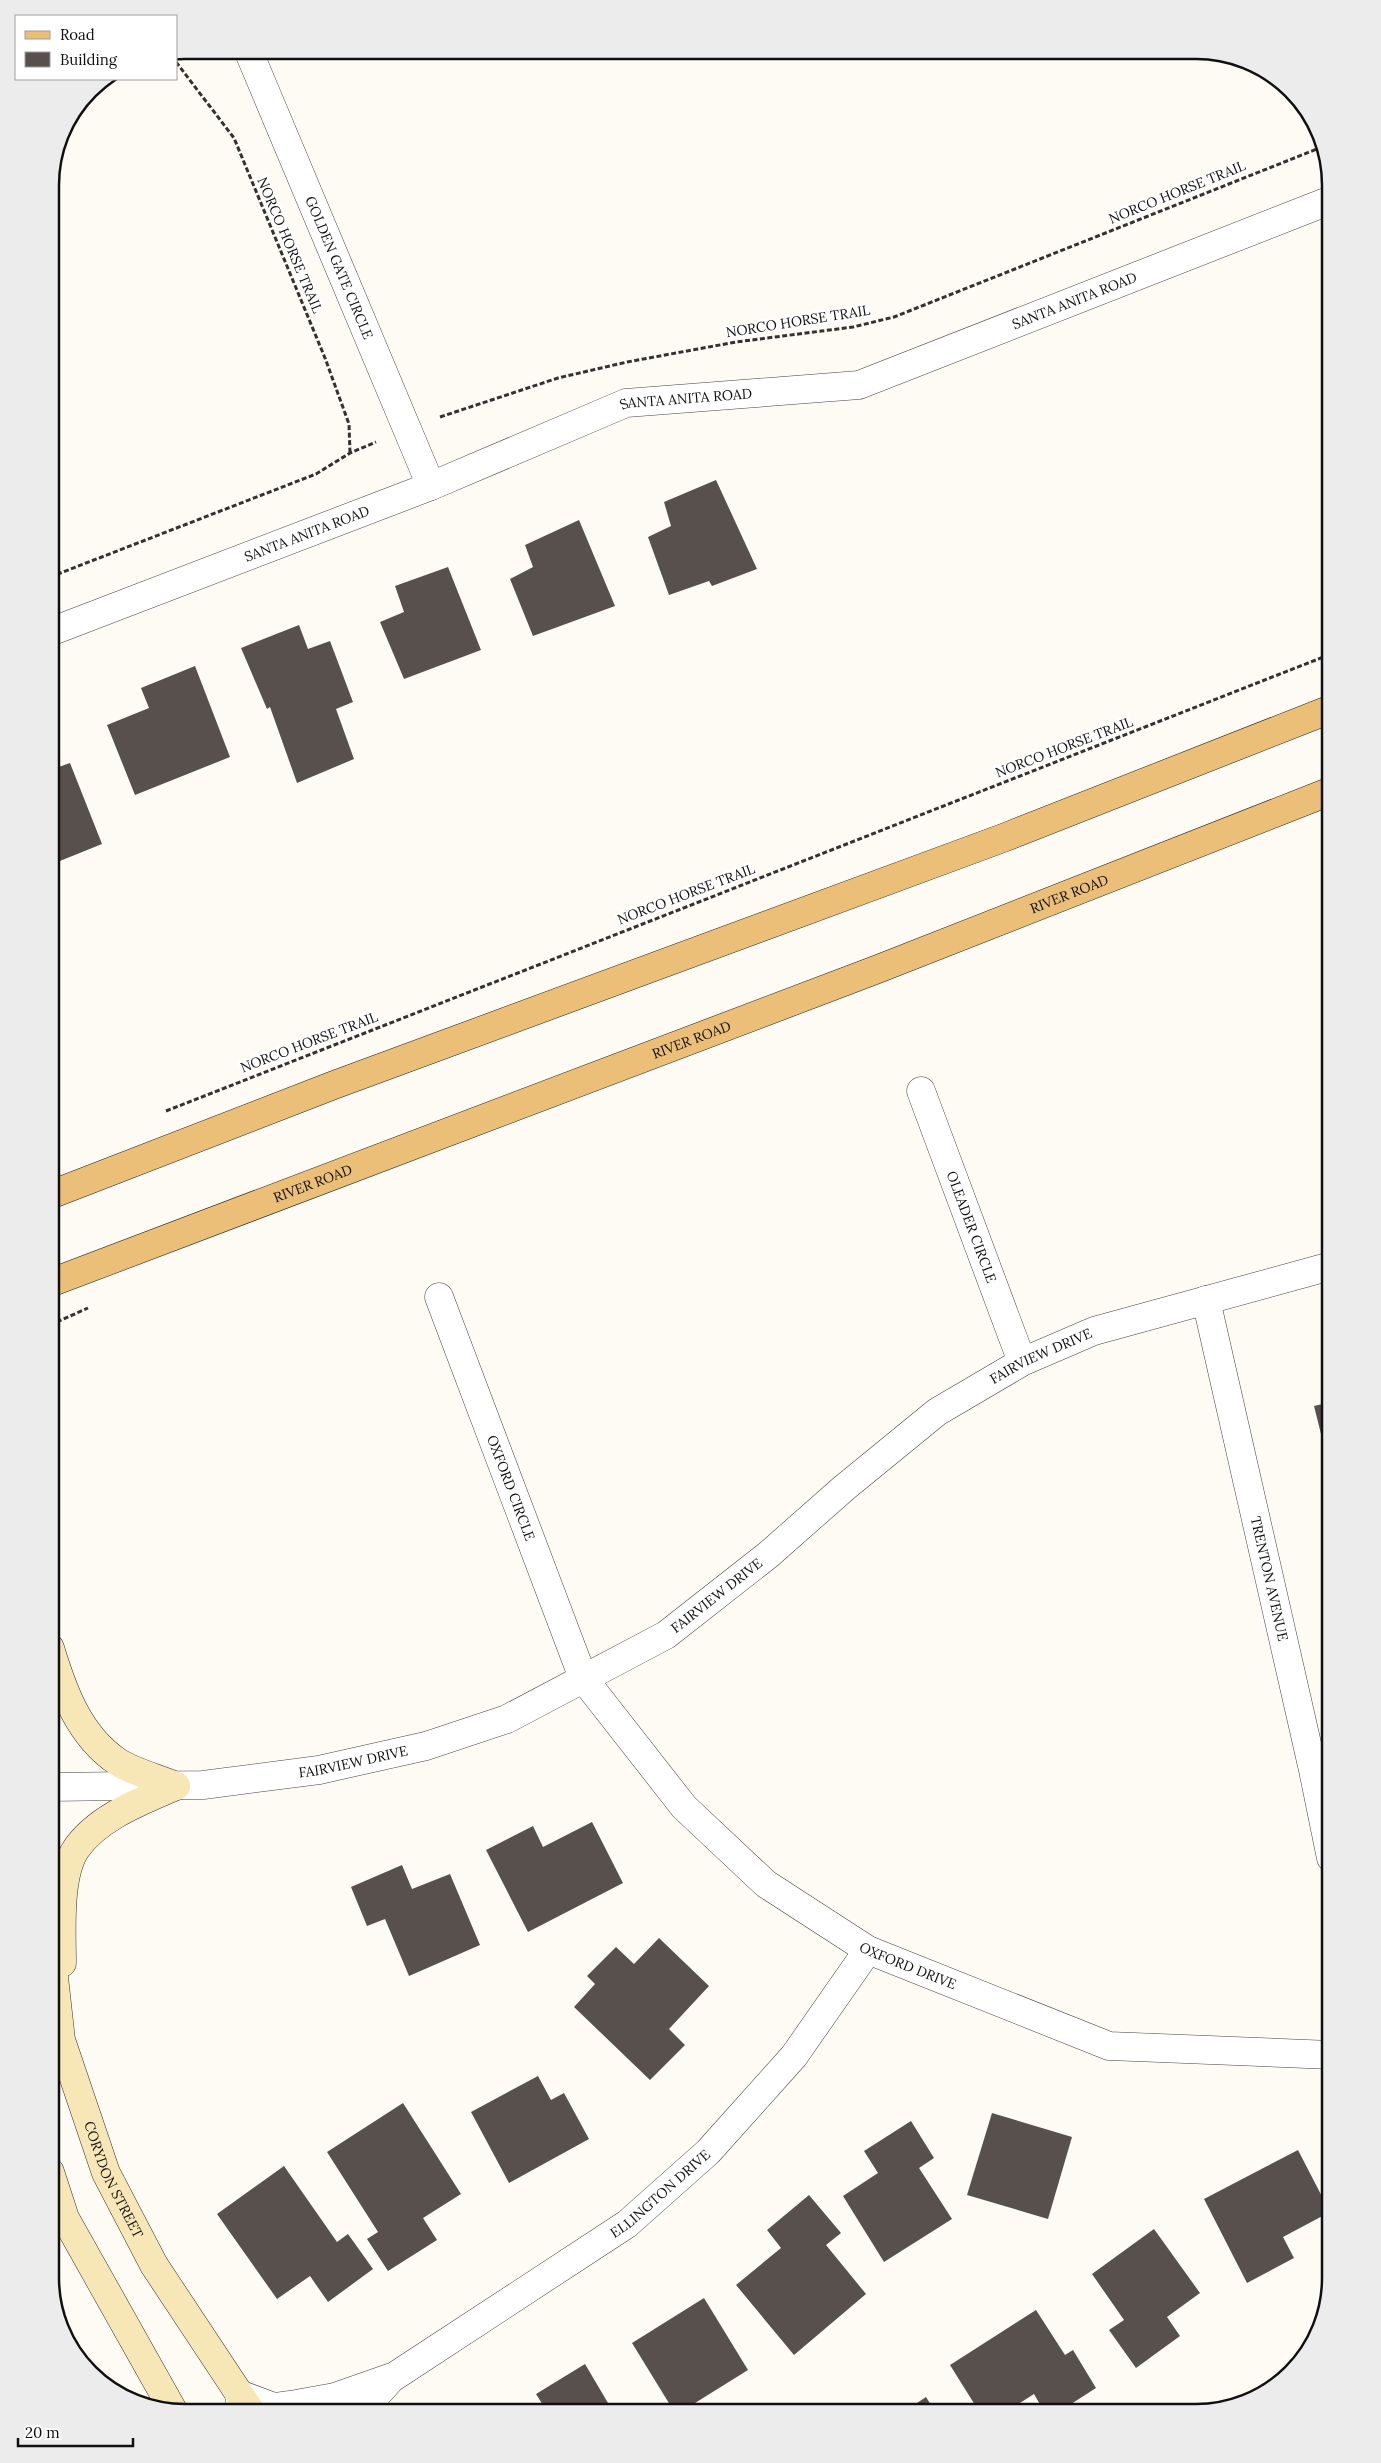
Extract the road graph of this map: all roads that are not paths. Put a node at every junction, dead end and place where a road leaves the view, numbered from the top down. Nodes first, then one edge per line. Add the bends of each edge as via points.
1 (252, 59) edge
2 (1322, 204) edge
3 (431, 486) junction
4 (59, 629) edge
5 (1322, 713) edge
6 (1322, 795) edge
7 (921, 1091) dead end
8 (59, 1191) edge
9 (1322, 1268) edge
10 (59, 1280) edge
11 (438, 1297) dead end
12 (1206, 1300) junction
13 (1022, 1362) junction
14 (583, 1678) junction
15 (59, 1680) edge
16 (1322, 1769) edge
17 (176, 1786) junction
18 (59, 1787) edge
19 (868, 1950) junction
20 (59, 2022) edge
21 (61, 2040) junction
22 (1322, 2055) edge
23 (59, 2200) edge
24 (395, 2376) junction
25 (169, 2403) edge
26 (244, 2404) edge
27 (296, 2404) edge
28 (369, 2404) edge

1 - 3 street, GOLDEN GATE CIRCLE
2 - 3 street, SANTA ANITA ROAD via 859,385 626,403
3 - 4 street, SANTA ANITA ROAD
5 - 8 main road via 1003,838 343,1081
6 - 10 main road, RIVER ROAD via 878,969
7 - 13 street, OLEADER CIRCLE
9 - 12 street, FAIRVIEW DRIVE
11 - 14 street, OXFORD CIRCLE
12 - 13 street, FAIRVIEW DRIVE via 1094,1331
12 - 16 street, TRENTON AVENUE
13 - 14 street, FAIRVIEW DRIVE via 937,1412 768,1555 666,1635
14 - 17 street, FAIRVIEW DRIVE via 507,1719 426,1746 319,1770
14 - 19 street, OXFORD DRIVE via 684,1807 766,1884
15 - 17 main road via 81,1724 98,1746 119,1763
17 - 18 street, FAIRVIEW DRIVE
17 - 21 main road via 134,1805 96,1828 76,1850 68,1870 63,1919
19 - 22 street, OXFORD DRIVE via 1109,2046
19 - 24 street, ELLINGTON DRIVE via 794,2056 708,2152 627,2224
20 - 21 main road, CORYDON STREET
21 - 26 main road, CORYDON STREET via 106,2174 154,2265
23 - 25 main road via 65,2218
24 - 27 street, ELLINGTON DRIVE via 335,2397
24 - 28 street, ELLINGTON DRIVE

